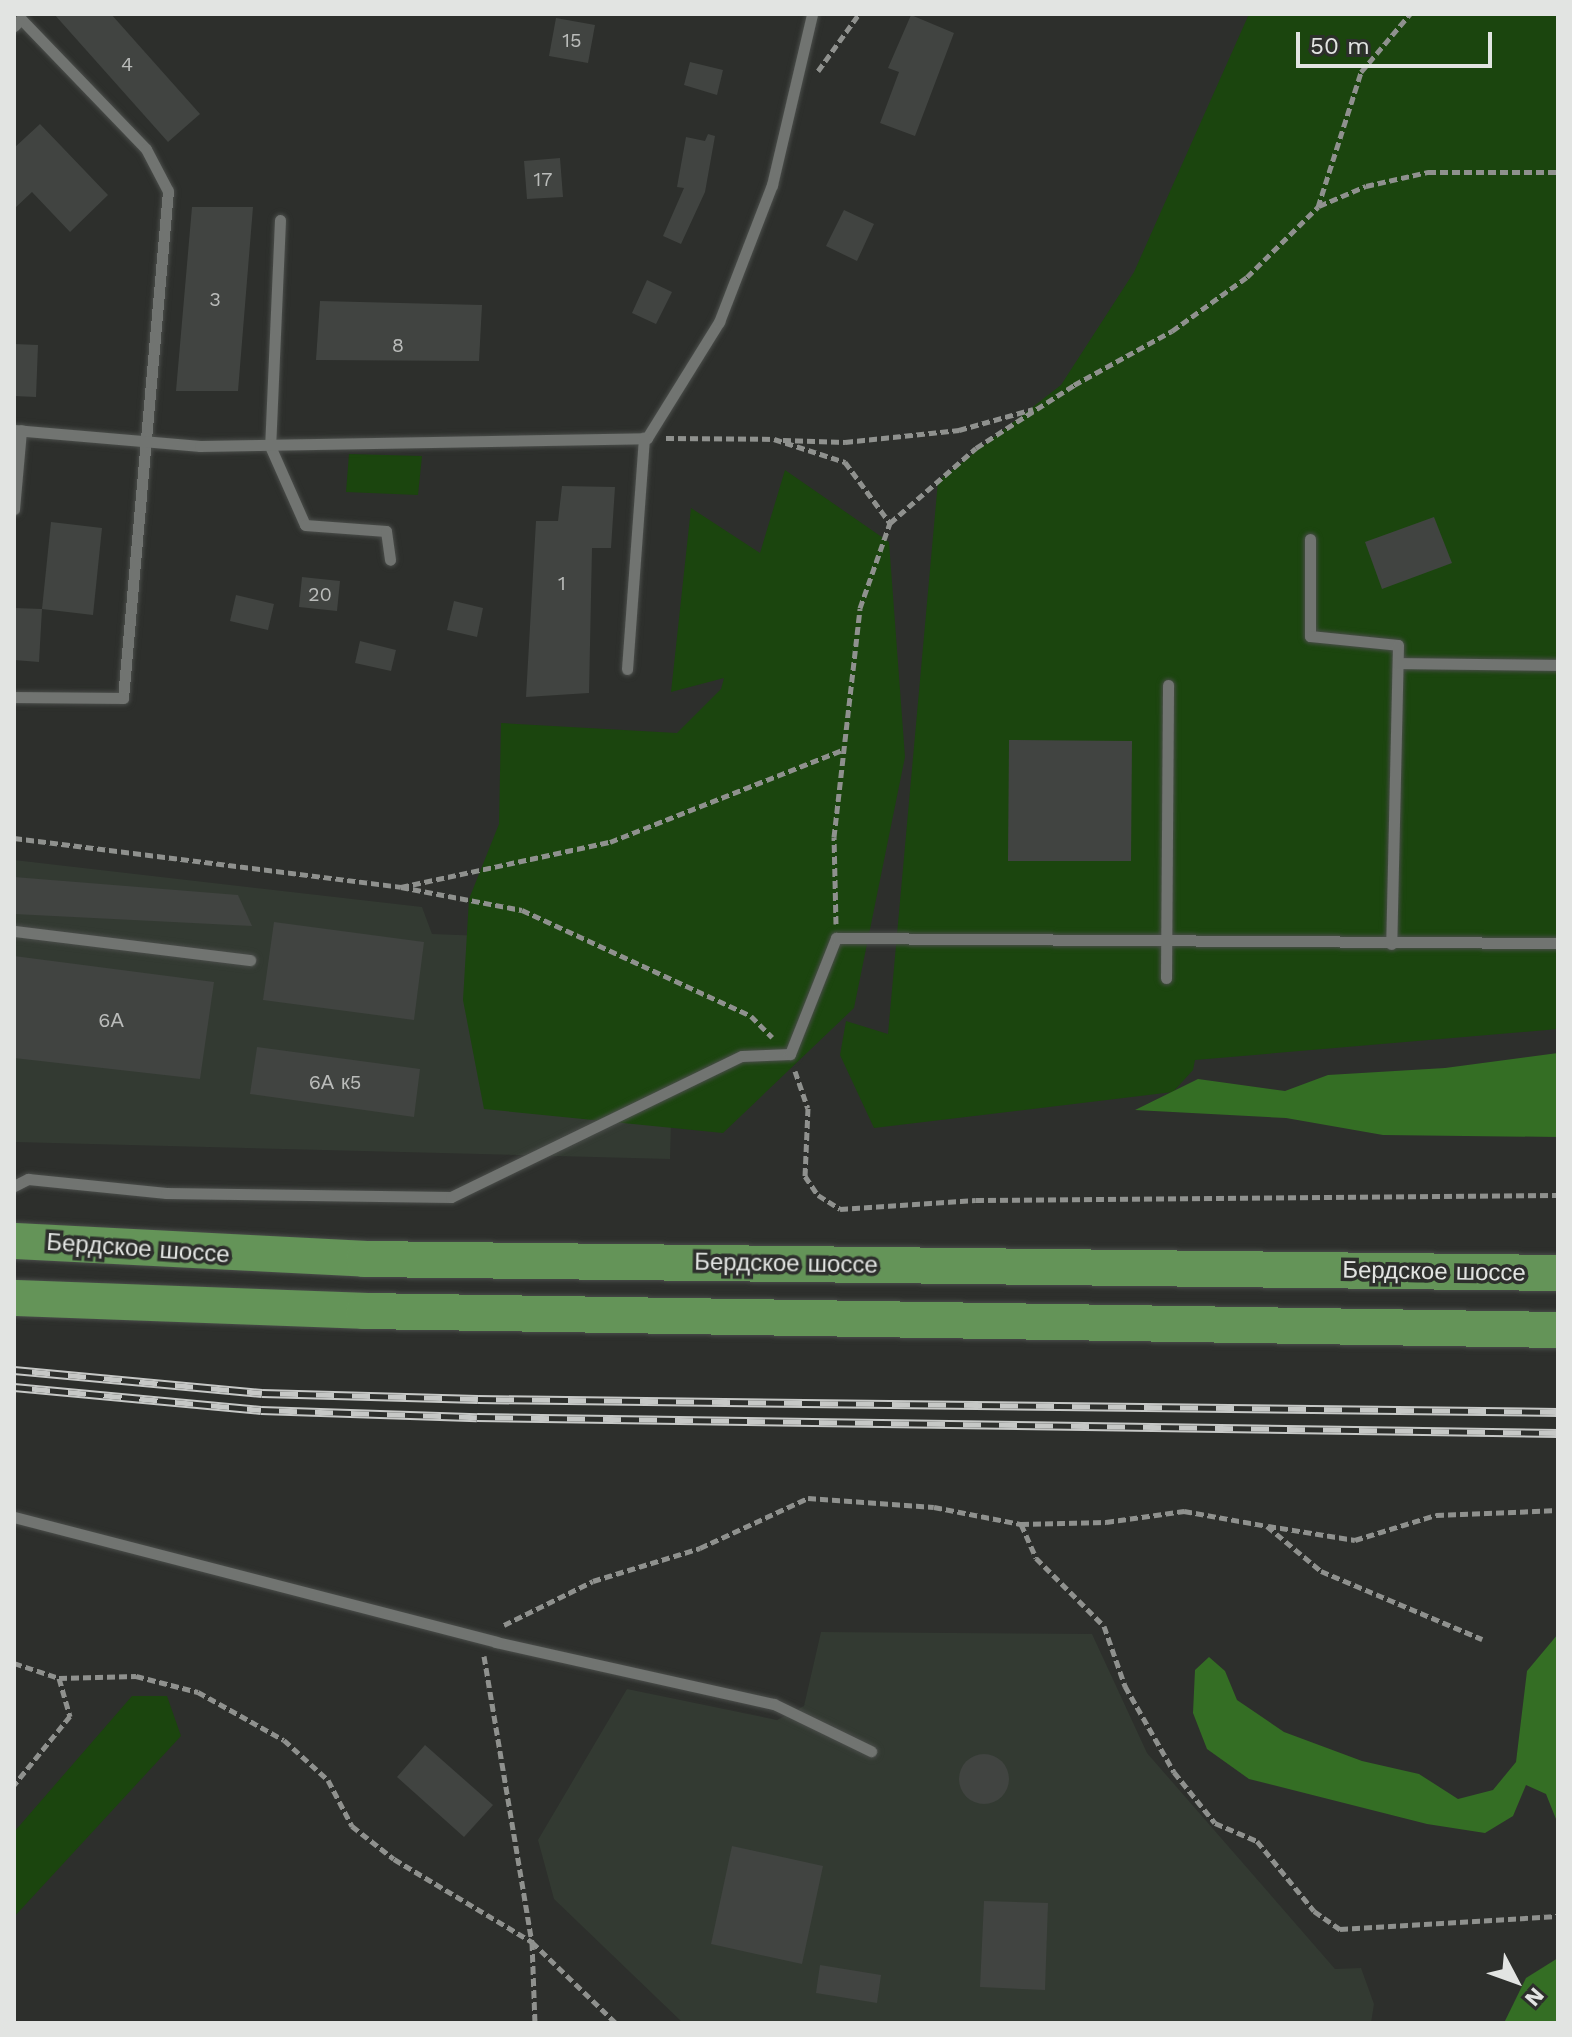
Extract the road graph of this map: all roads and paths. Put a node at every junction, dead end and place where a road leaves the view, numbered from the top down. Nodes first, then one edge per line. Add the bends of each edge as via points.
1 (812, 14) edge
2 (859, 14) edge
3 (1410, 14) edge
4 (17, 20) edge
5 (793, 100) junction
6 (1558, 172) edge
7 (1318, 207) junction
8 (280, 220) dead end
9 (1038, 407) junction
10 (18, 430) edge
11 (646, 438) junction
12 (774, 439) junction
13 (147, 444) junction
14 (270, 446) junction
15 (14, 509) edge
16 (890, 523) junction
17 (1310, 539) dead end
18 (390, 560) dead end
19 (1398, 663) junction
20 (1558, 665) edge
21 (627, 669) dead end
22 (1168, 685) dead end
23 (14, 697) edge
24 (846, 748) junction
25 (14, 838) edge
26 (401, 887) junction
27 (14, 931) edge
28 (836, 938) junction
29 (1163, 942) junction
30 (1558, 943) edge
31 (1391, 944) junction
32 (250, 960) dead end
33 (1166, 978) dead end
34 (790, 1054) junction
35 (14, 1186) edge
36 (1558, 1195) edge
37 (14, 1241) edge
38 (1558, 1273) edge
39 (14, 1298) edge
40 (1558, 1330) edge
41 (1558, 1510) edge
42 (14, 1517) edge
43 (1021, 1524) junction
44 (1267, 1526) junction
45 (480, 1637) junction
46 (1482, 1639) dead end
47 (14, 1663) edge
48 (59, 1678) junction
49 (871, 1751) dead end
50 (14, 1785) edge
51 (1558, 1916) edge
52 (532, 1942) junction
53 (535, 2023) edge
54 (616, 2023) edge

1 - 5 lane
2 - 5 path via 843,42
3 - 7 path via 1361,72
4 - 13 lane via 146,149 168,191
5 - 11 lane via 772,185 719,322
6 - 7 path via 1428,172 1366,186
7 - 9 path via 1247,277 1172,331
8 - 14 lane
9 - 12 path via 959,430 845,442
9 - 16 path via 976,448
10 - 13 lane
10 - 15 lane
11 - 12 path
11 - 14 lane
11 - 21 lane
12 - 16 path via 845,462
13 - 14 lane
13 - 23 lane via 123,698
14 - 18 lane via 305,525 386,531
16 - 24 path via 860,608
17 - 19 lane via 1310,636 1398,645
19 - 20 lane
19 - 31 lane
22 - 29 lane
24 - 26 path via 610,842
24 - 28 path via 834,837
25 - 26 path
26 - 34 path via 522,910 751,1016
27 - 32 lane
28 - 29 lane
28 - 34 lane
29 - 31 lane
29 - 33 lane
30 - 31 lane
34 - 35 lane via 742,1056 451,1197 166,1193 28,1179
34 - 36 path via 808,1108 805,1176 818,1195 840,1209 976,1200
37 - 38 highway, Бердское шоссе via 364,1259
39 - 40 highway via 320,1310
41 - 44 path via 1436,1515 1355,1540
42 - 45 lane
43 - 44 path via 1106,1522 1184,1511
43 - 45 path via 934,1507 808,1498 700,1548 593,1581
43 - 51 path via 1036,1558 1104,1626 1125,1686 1174,1772 1215,1823 1257,1841 1314,1911 1340,1929
44 - 46 path via 1321,1571
45 - 49 lane via 774,1704
45 - 52 path
47 - 48 path
48 - 50 path via 70,1716
48 - 52 path via 136,1676 198,1692 284,1740 328,1780 352,1826 394,1859
52 - 53 path
52 - 54 path

